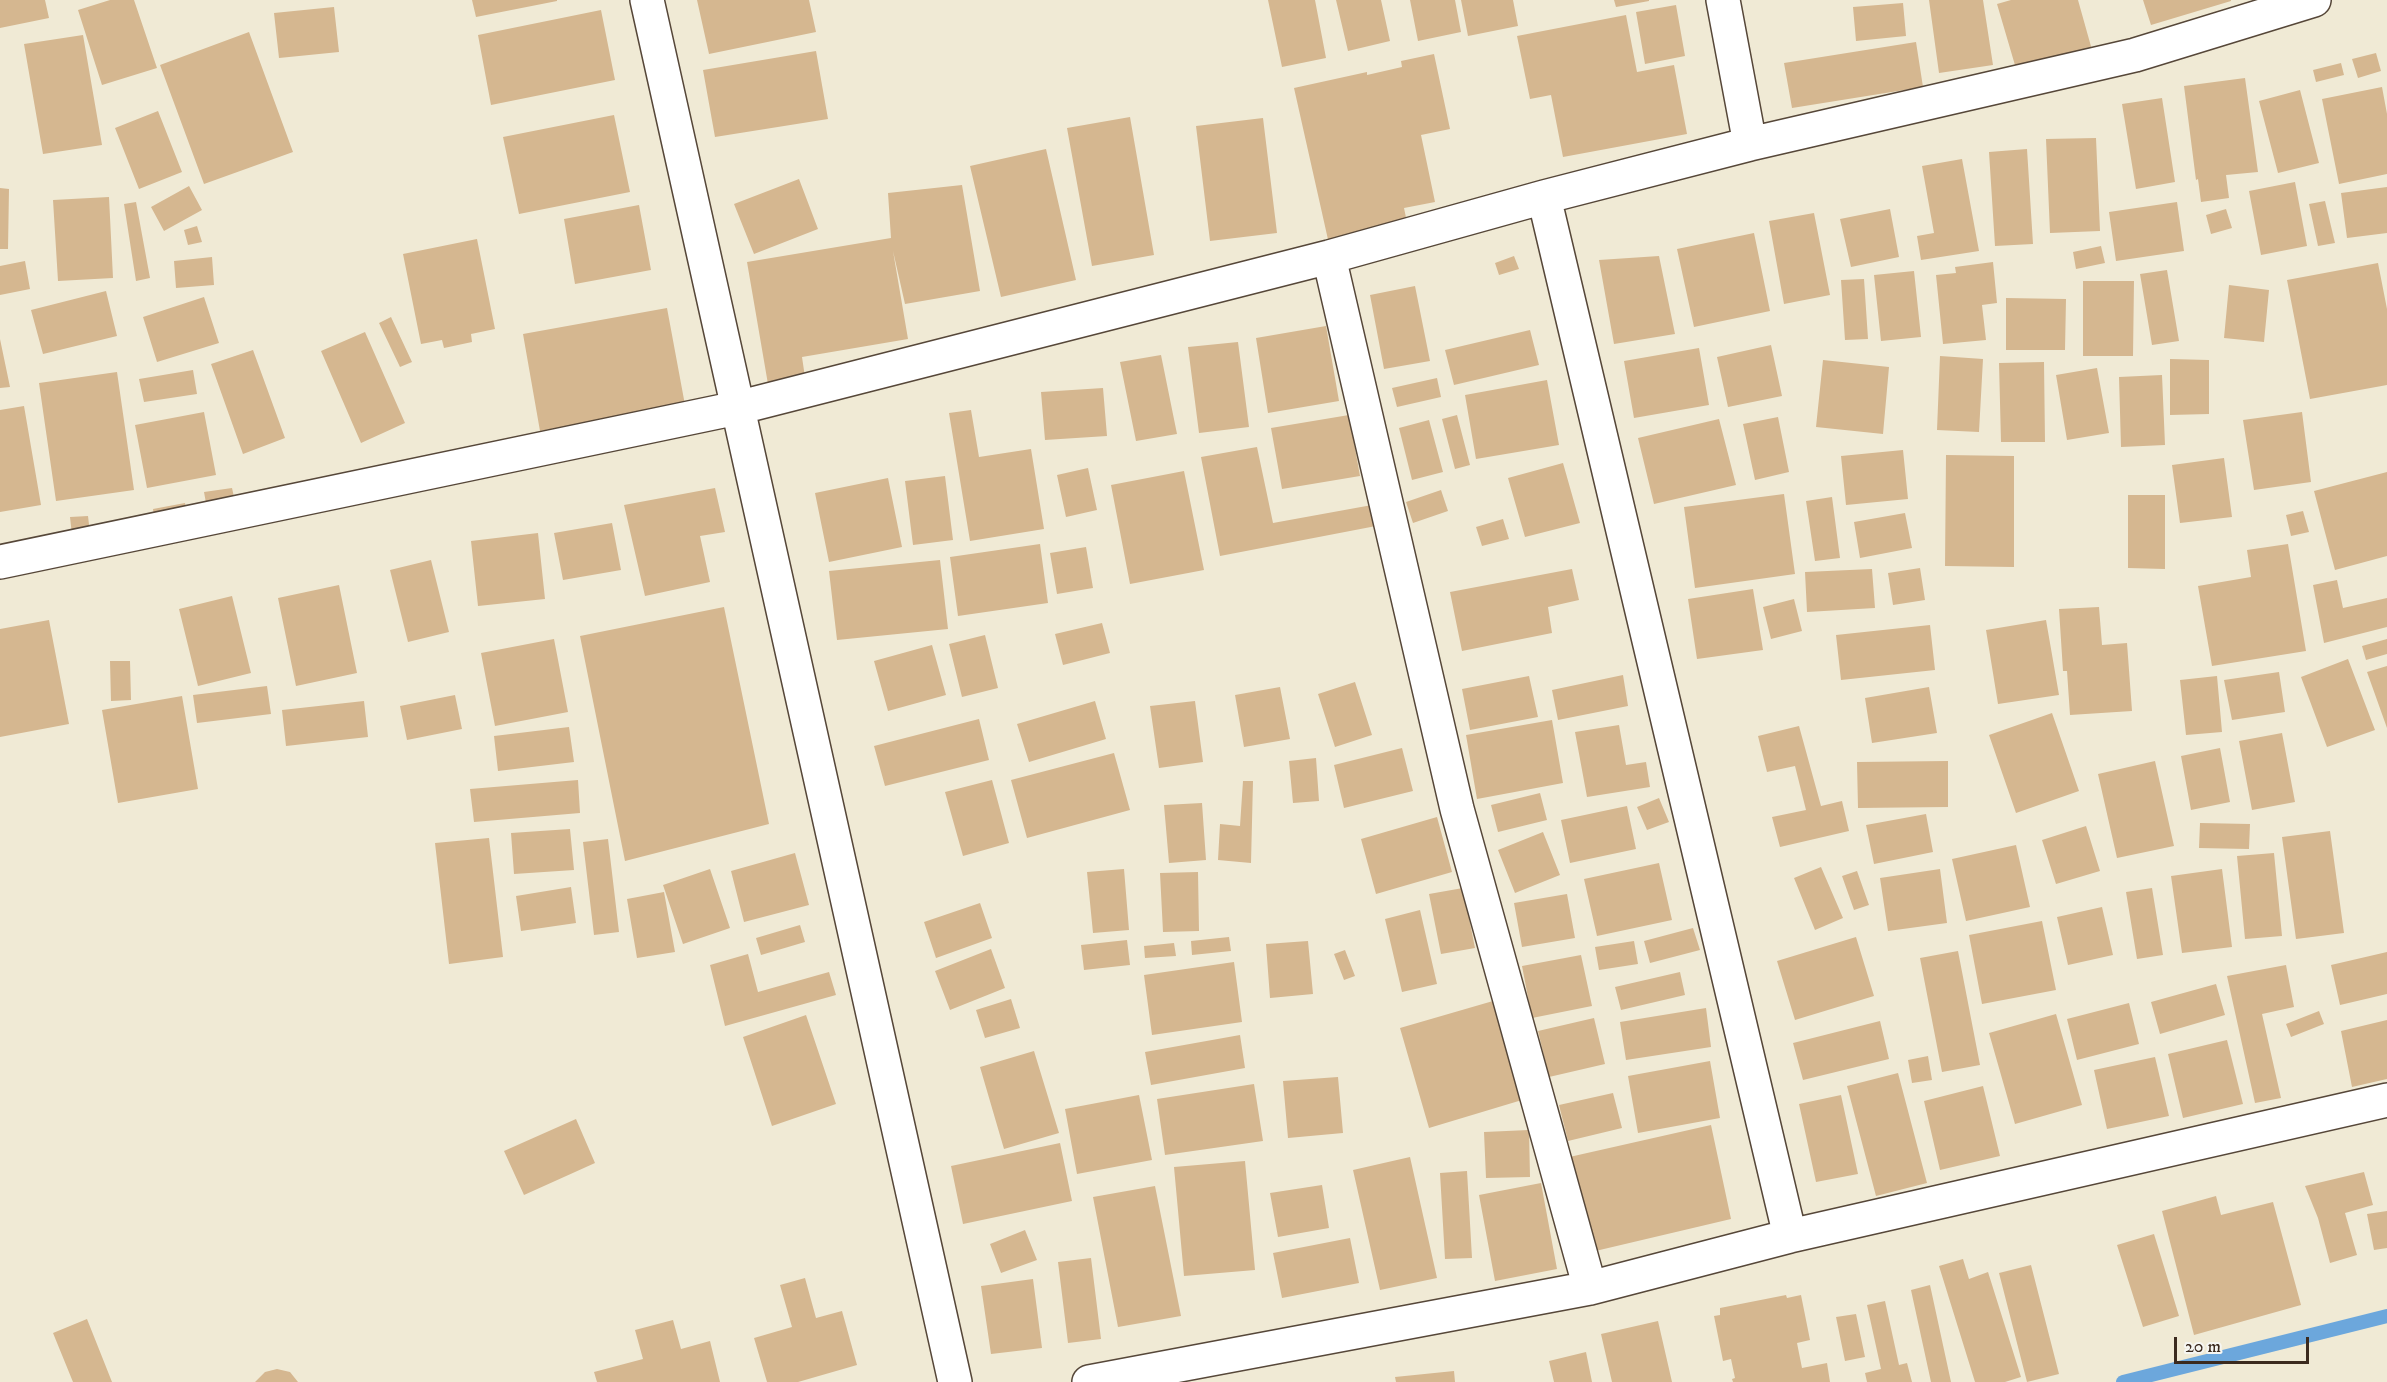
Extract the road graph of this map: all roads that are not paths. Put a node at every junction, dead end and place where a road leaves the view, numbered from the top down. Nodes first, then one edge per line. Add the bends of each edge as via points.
1 (647, 0) edge
2 (1724, 0) edge
3 (2314, 0) edge
4 (1750, 144) junction
5 (1544, 197) junction
6 (1329, 258) junction
7 (737, 408) junction
8 (0, 562) edge
9 (2387, 1100) edge
10 (1790, 1236) junction
11 (1590, 1288) junction
12 (955, 1382) edge
13 (1089, 1382) edge

1 - 7 street
2 - 4 street
3 - 4 street via 2135,55
4 - 5 street
5 - 6 street
5 - 10 street
6 - 7 street
6 - 11 street via 1457,809
7 - 8 street
7 - 12 street
9 - 10 street
10 - 11 street
11 - 13 street

